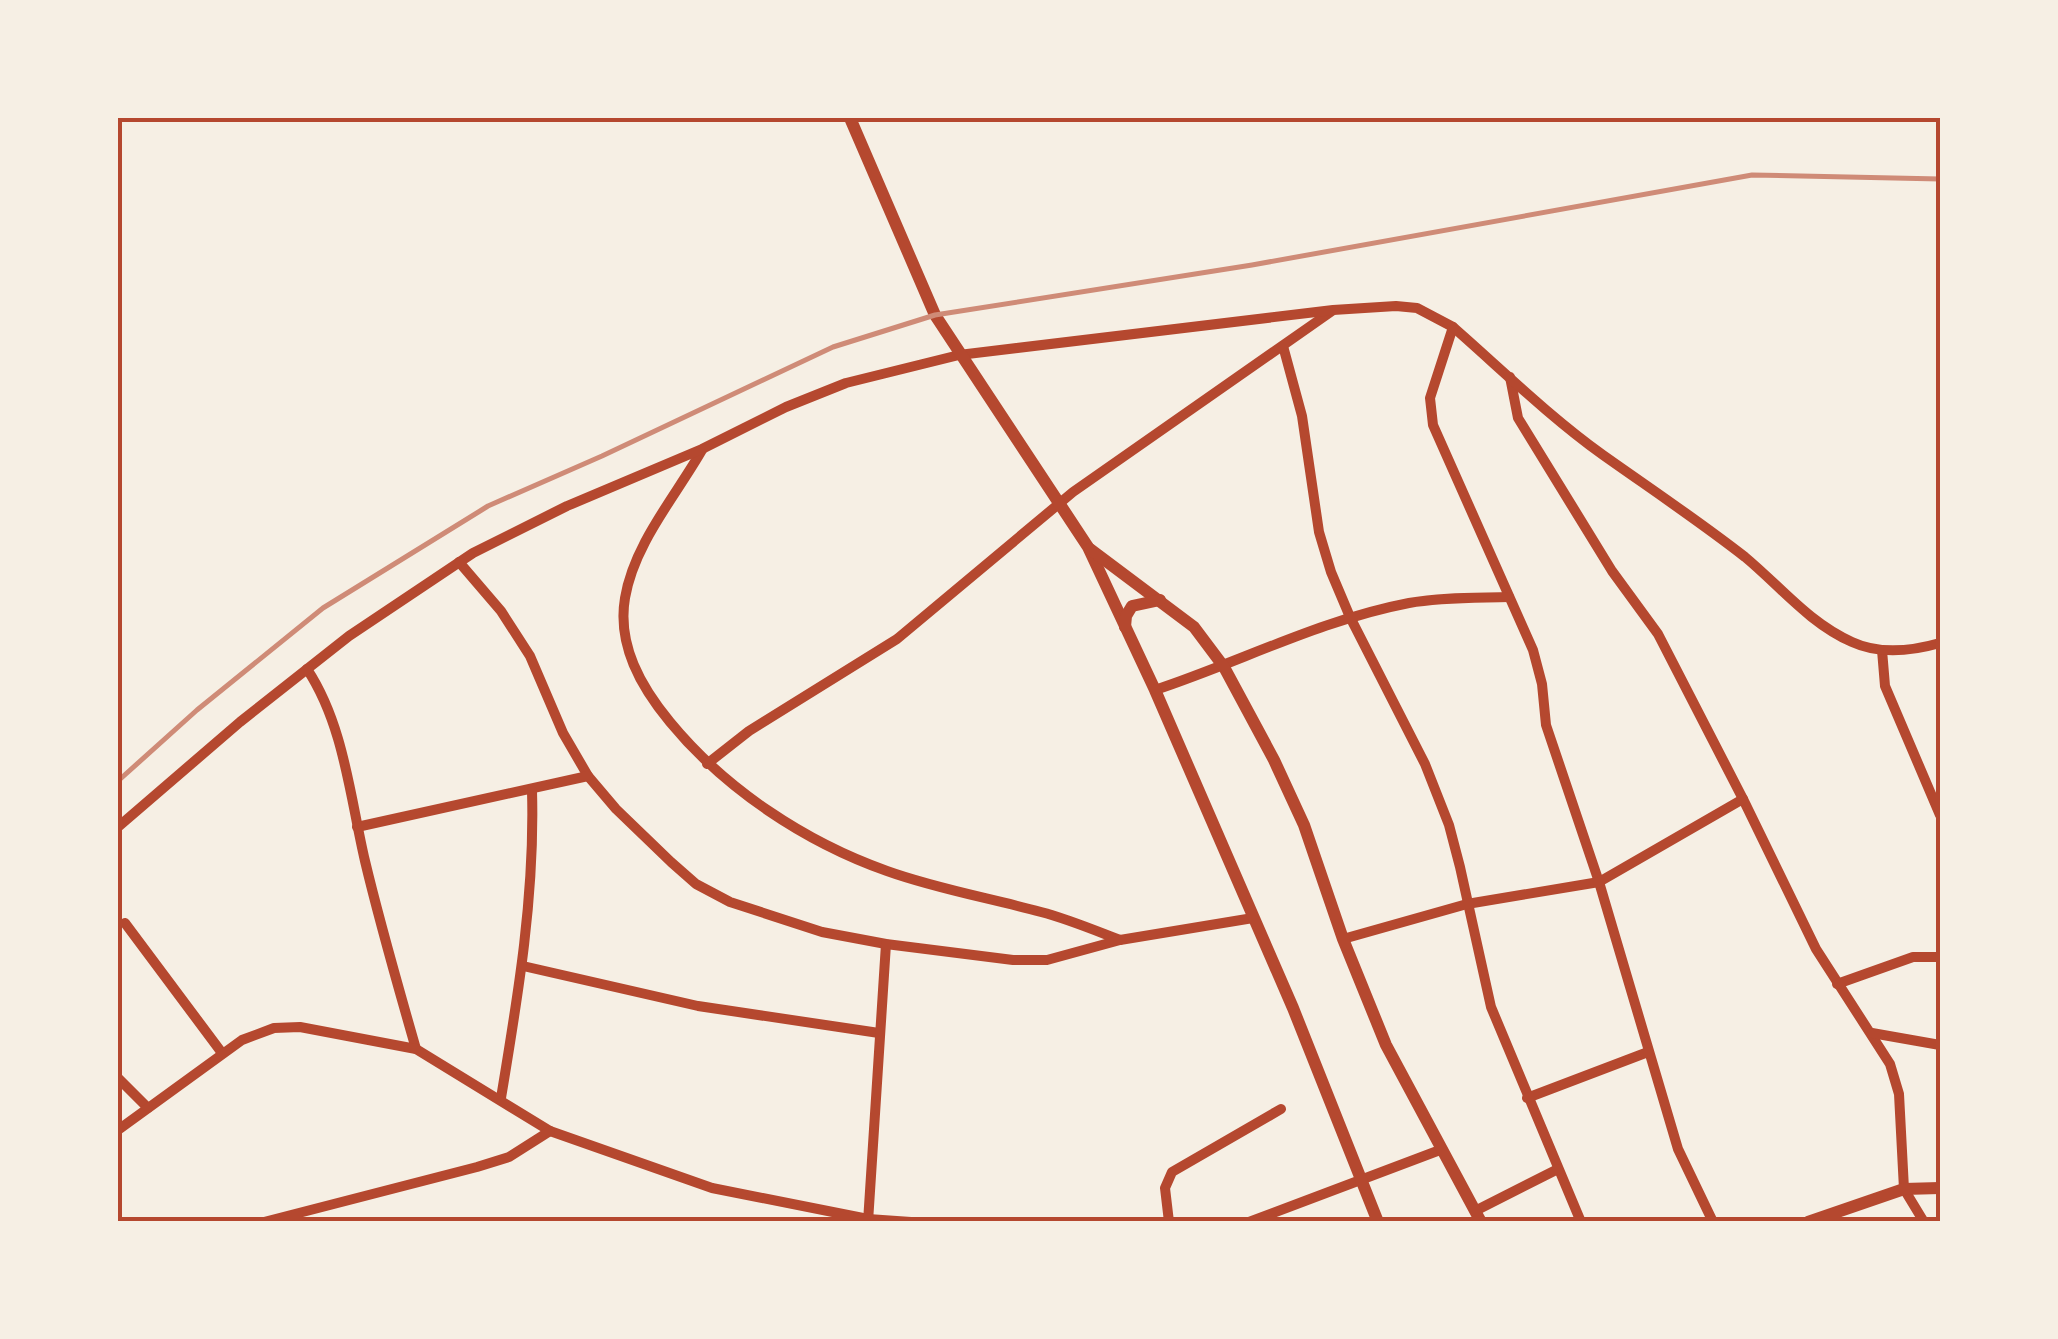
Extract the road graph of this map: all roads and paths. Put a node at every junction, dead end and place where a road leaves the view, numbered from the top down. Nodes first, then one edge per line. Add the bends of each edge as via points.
1 (850, 118) edge
2 (1333, 310) junction
3 (1453, 327) junction
4 (1282, 346) junction
5 (959, 355) junction
6 (1510, 377) junction
7 (702, 449) junction
8 (1058, 504) junction
9 (1088, 547) junction
10 (460, 562) junction
11 (1509, 597) junction
12 (1160, 600) junction
13 (1350, 618) junction
14 (1125, 627) junction
15 (1940, 643) edge
16 (1882, 650) junction
17 (1224, 667) junction
18 (307, 669) junction
19 (1155, 690) junction
20 (707, 764) junction
21 (588, 776) junction
22 (532, 790) junction
23 (1743, 799) junction
24 (1940, 814) edge
25 (118, 827) edge
26 (357, 827) junction
27 (1598, 882) junction
28 (1467, 904) junction
29 (1252, 918) junction
30 (126, 923) dead end
31 (1343, 939) junction
32 (1120, 940) junction
33 (886, 944) junction
34 (1940, 957) edge
35 (523, 966) junction
36 (1837, 984) junction
37 (1872, 1033) junction
38 (879, 1034) junction
39 (1940, 1044) edge
40 (416, 1049) junction
41 (1648, 1052) junction
42 (222, 1053) junction
43 (118, 1078) edge
44 (502, 1098) junction
45 (1527, 1098) junction
46 (148, 1108) junction
47 (1281, 1109) dead end
48 (118, 1130) edge
49 (550, 1131) junction
50 (1440, 1150) junction
51 (1558, 1168) junction
52 (1363, 1178) junction
53 (1940, 1188) edge
54 (1904, 1189) junction
55 (1478, 1216) edge
56 (868, 1220) edge
57 (264, 1222) edge
58 (911, 1222) edge
59 (1169, 1222) edge
60 (1248, 1222) edge
61 (1378, 1222) edge
62 (1582, 1222) edge
63 (1713, 1222) edge
64 (1808, 1222) edge
65 (1924, 1222) edge

1 - 5 street via 927,298
2 - 3 street via 1417,308
2 - 4 street
2 - 5 street
3 - 6 street
3 - 11 street via 1430,398 1432,425
4 - 8 street
4 - 13 street via 1302,416 1319,532
5 - 7 street via 846,383
5 - 8 street
6 - 16 street via 1830,631
6 - 23 street via 1518,418 1658,634
7 - 10 street
7 - 20 street via 641,553 624,610 628,653 640,680
8 - 9 street
8 - 20 street via 897,638
9 - 12 street
9 - 14 street
10 - 18 street
10 - 21 street via 530,656
11 - 13 street via 1438,599
11 - 27 street via 1533,650 1546,725
12 - 14 street via 1132,606
12 - 17 street via 1194,627
13 - 17 street
13 - 28 street via 1425,764
14 - 19 street
15 - 16 street
16 - 24 street via 1885,686
17 - 19 street
17 - 31 street via 1304,826
18 - 25 street
18 - 26 street via 336,732
19 - 29 street
20 - 32 street via 817,840 865,862
21 - 22 street
21 - 33 street via 696,884 764,916
22 - 26 street
22 - 35 street
23 - 27 street
23 - 36 street
26 - 40 street
27 - 28 street
27 - 41 street
28 - 31 street
28 - 45 street via 1491,1007
29 - 32 street
29 - 52 street
30 - 42 street
31 - 50 street via 1386,1045
32 - 33 street via 1047,960
33 - 38 street
34 - 36 street via 1913,957
35 - 38 street via 698,1006
35 - 44 street
36 - 37 street
37 - 39 street
37 - 54 street via 1899,1094
38 - 56 street
40 - 42 street via 322,1030 274,1028
40 - 44 street
41 - 45 street
41 - 63 street via 1678,1149
42 - 46 street
43 - 46 street
44 - 49 street
45 - 51 street
46 - 48 street
47 - 59 street via 1172,1172 1166,1188
49 - 56 street via 712,1188
49 - 57 street via 478,1167
50 - 52 street
50 - 55 street
51 - 55 street
51 - 62 street
52 - 60 street
52 - 61 street
53 - 54 street
54 - 64 street
54 - 65 street
56 - 58 street

